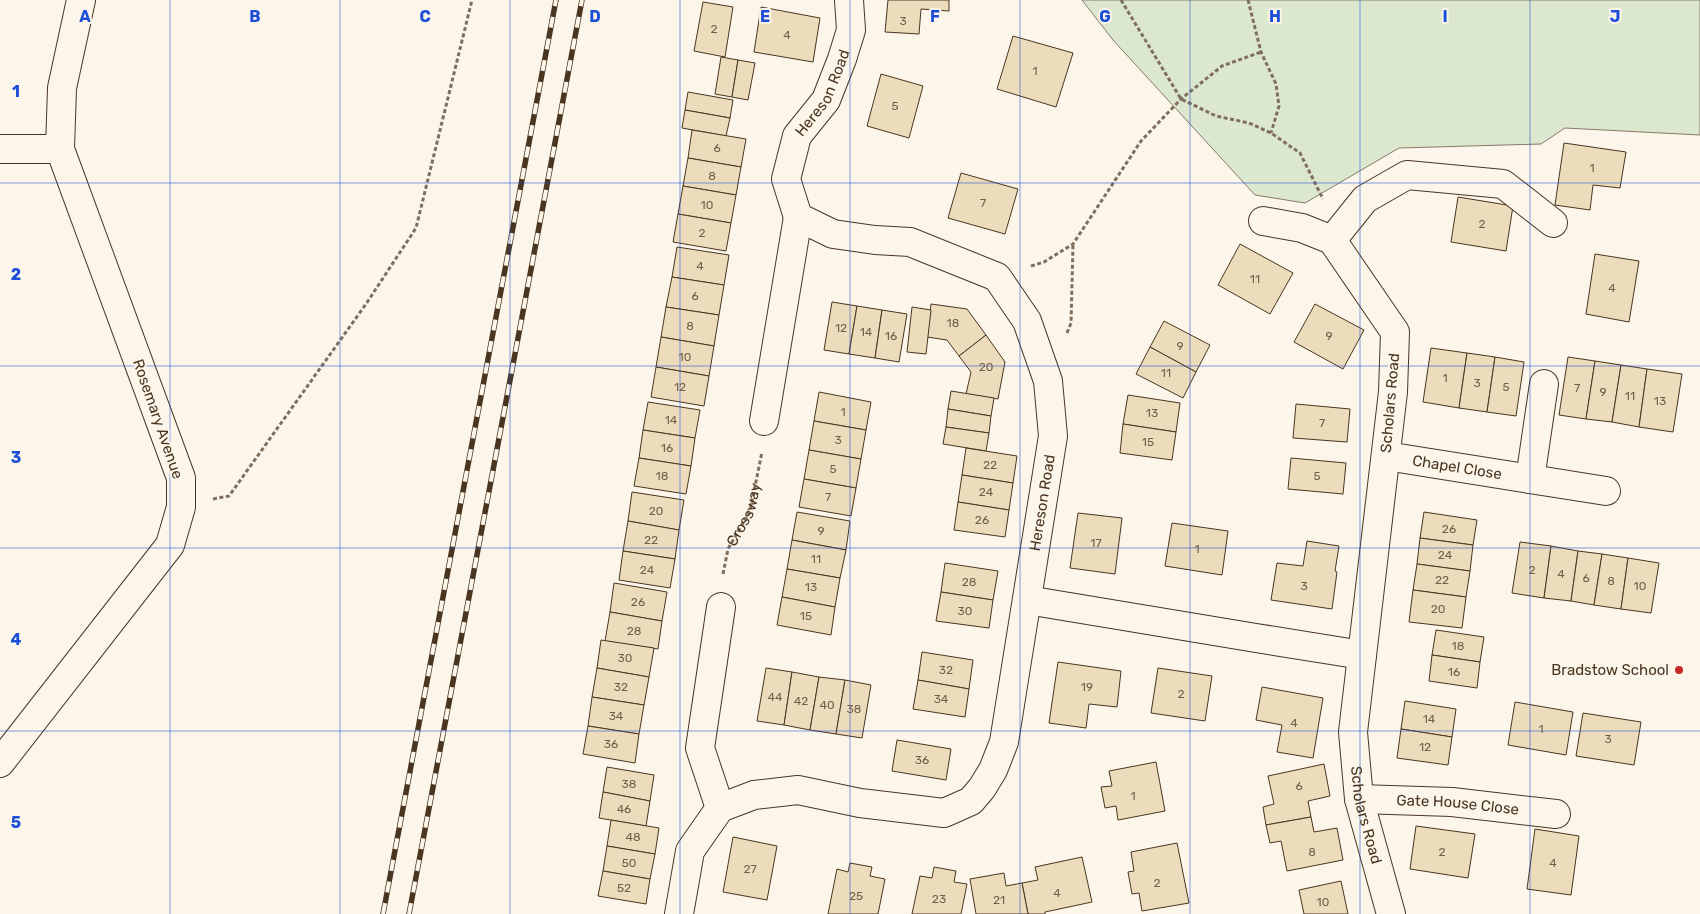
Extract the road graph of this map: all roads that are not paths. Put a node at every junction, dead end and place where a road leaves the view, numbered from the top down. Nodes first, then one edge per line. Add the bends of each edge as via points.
1 (81, 0) edge
2 (849, 0) edge
3 (0, 149) edge
4 (60, 149) junction
5 (798, 217) junction
6 (1263, 221) dead end
7 (1553, 224) dead end
8 (1332, 240) junction
9 (1544, 384) dead end
10 (764, 421) road end
11 (1386, 456) junction
12 (1530, 479) junction
13 (1606, 491) dead end
14 (1027, 600) junction
15 (721, 606) road end
16 (1362, 655) junction
17 (0, 763) edge
18 (1359, 799) junction
19 (720, 808) junction
20 (1556, 814) dead end
21 (679, 914) edge
22 (1391, 914) edge

1 - 4 street via 62,88
2 - 5 street, Hereson Road via 852,30 842,60 826,100 797,136 786,179
3 - 4 street
4 - 17 street, Rosemary Avenue via 181,478 181,507 170,544
5 - 10 street
5 - 14 street, Hereson Road via 833,234 910,242 997,277 1027,321 1048,381 1053,436
6 - 8 street via 1302,228
7 - 8 street via 1503,184 1407,175 1365,199
8 - 11 street, Scholars Road via 1395,332
9 - 12 street
11 - 12 street, Chapel Close
11 - 16 street, Scholars Road
12 - 13 street, Chapel Close
14 - 16 street
14 - 19 street, Hereson Road via 1004,742 993,770 971,801 944,813 860,803 798,790 754,795
15 - 19 street via 700,748
16 - 18 street, Scholars Road via 1353,732
18 - 20 street, Gate House Close via 1452,802
18 - 22 street, Scholars Road
19 - 21 street via 690,851

